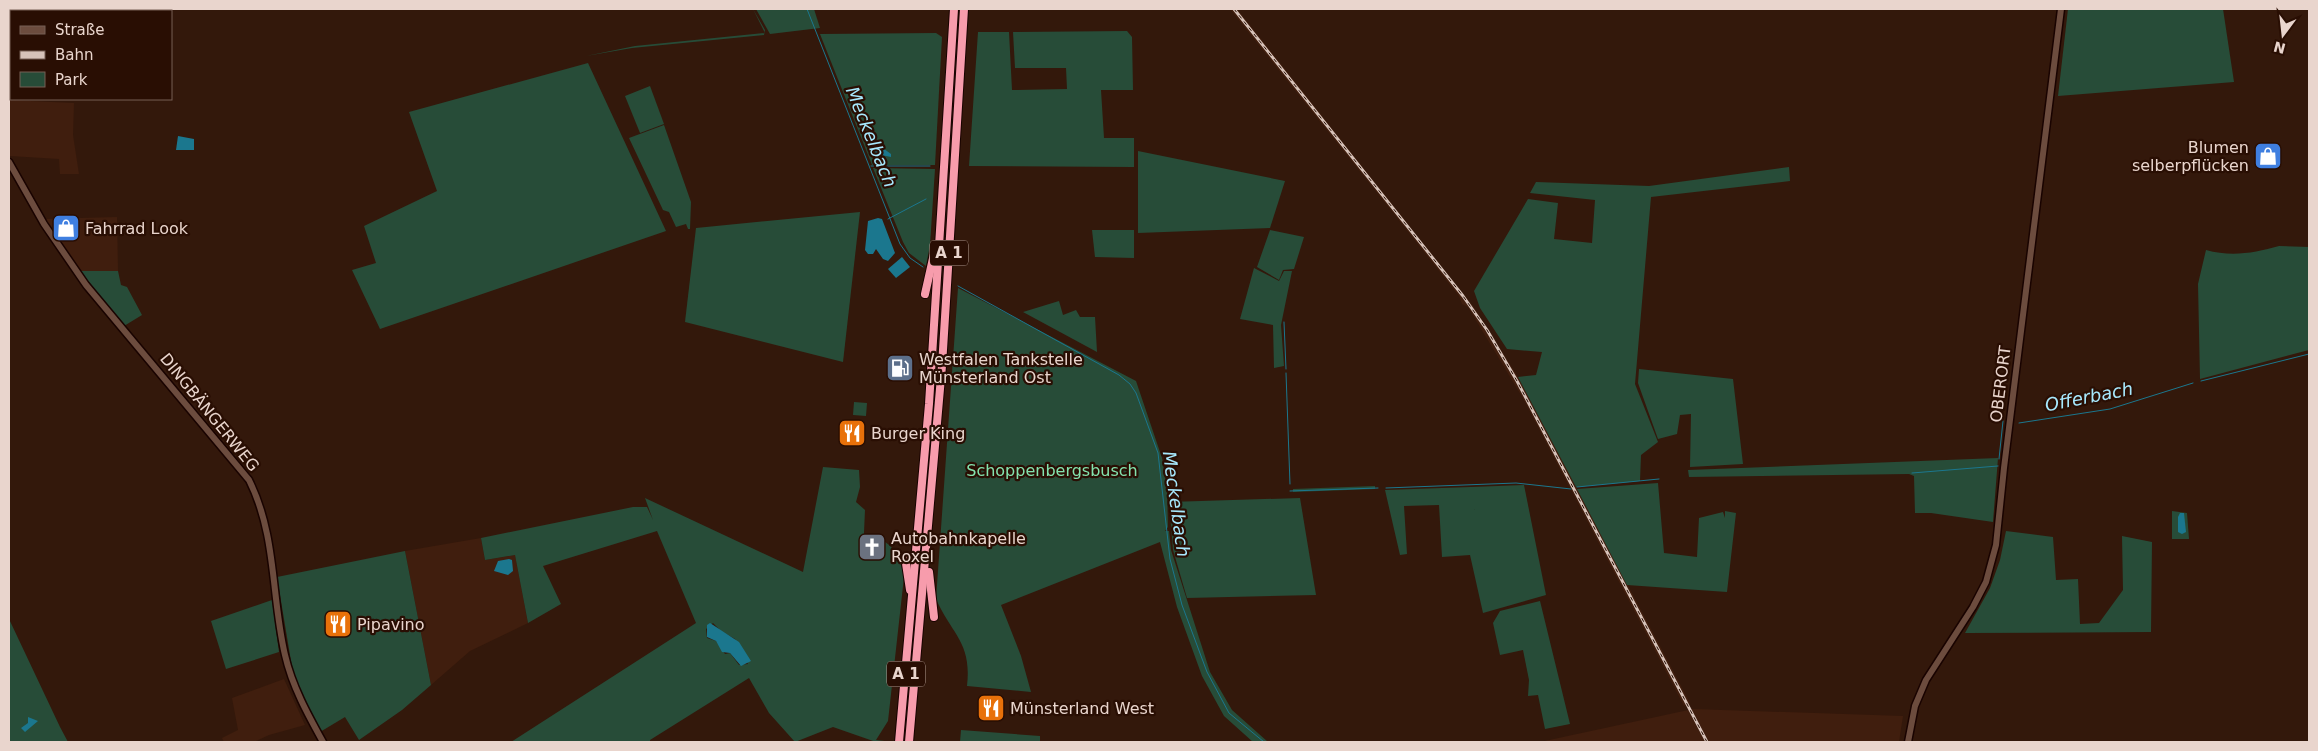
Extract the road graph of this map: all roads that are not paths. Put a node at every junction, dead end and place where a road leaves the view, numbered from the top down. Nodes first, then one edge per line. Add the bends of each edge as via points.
1 (954, 9) edge
2 (964, 9) edge
3 (2061, 9) edge
4 (9, 162) edge
5 (941, 223) junction
6 (925, 294) dead end
7 (928, 543) junction
8 (905, 557) dead end
9 (934, 618) dead end
10 (911, 622) junction
11 (323, 742) edge
12 (899, 742) edge
13 (909, 742) edge
14 (1908, 742) edge

1 - 5 highway, A 1
2 - 7 highway, A 1
3 - 14 main road, OBERORT via 1996,545 1986,582 1977,600 1926,680 1915,706
4 - 11 main road, DINGBÄNGERWEG via 35,211 86,285 249,480 264,515 269,537 288,668
5 - 6 highway
5 - 10 highway, A 1
7 - 9 highway
7 - 13 highway, A 1
8 - 10 highway
10 - 12 highway, A 1

